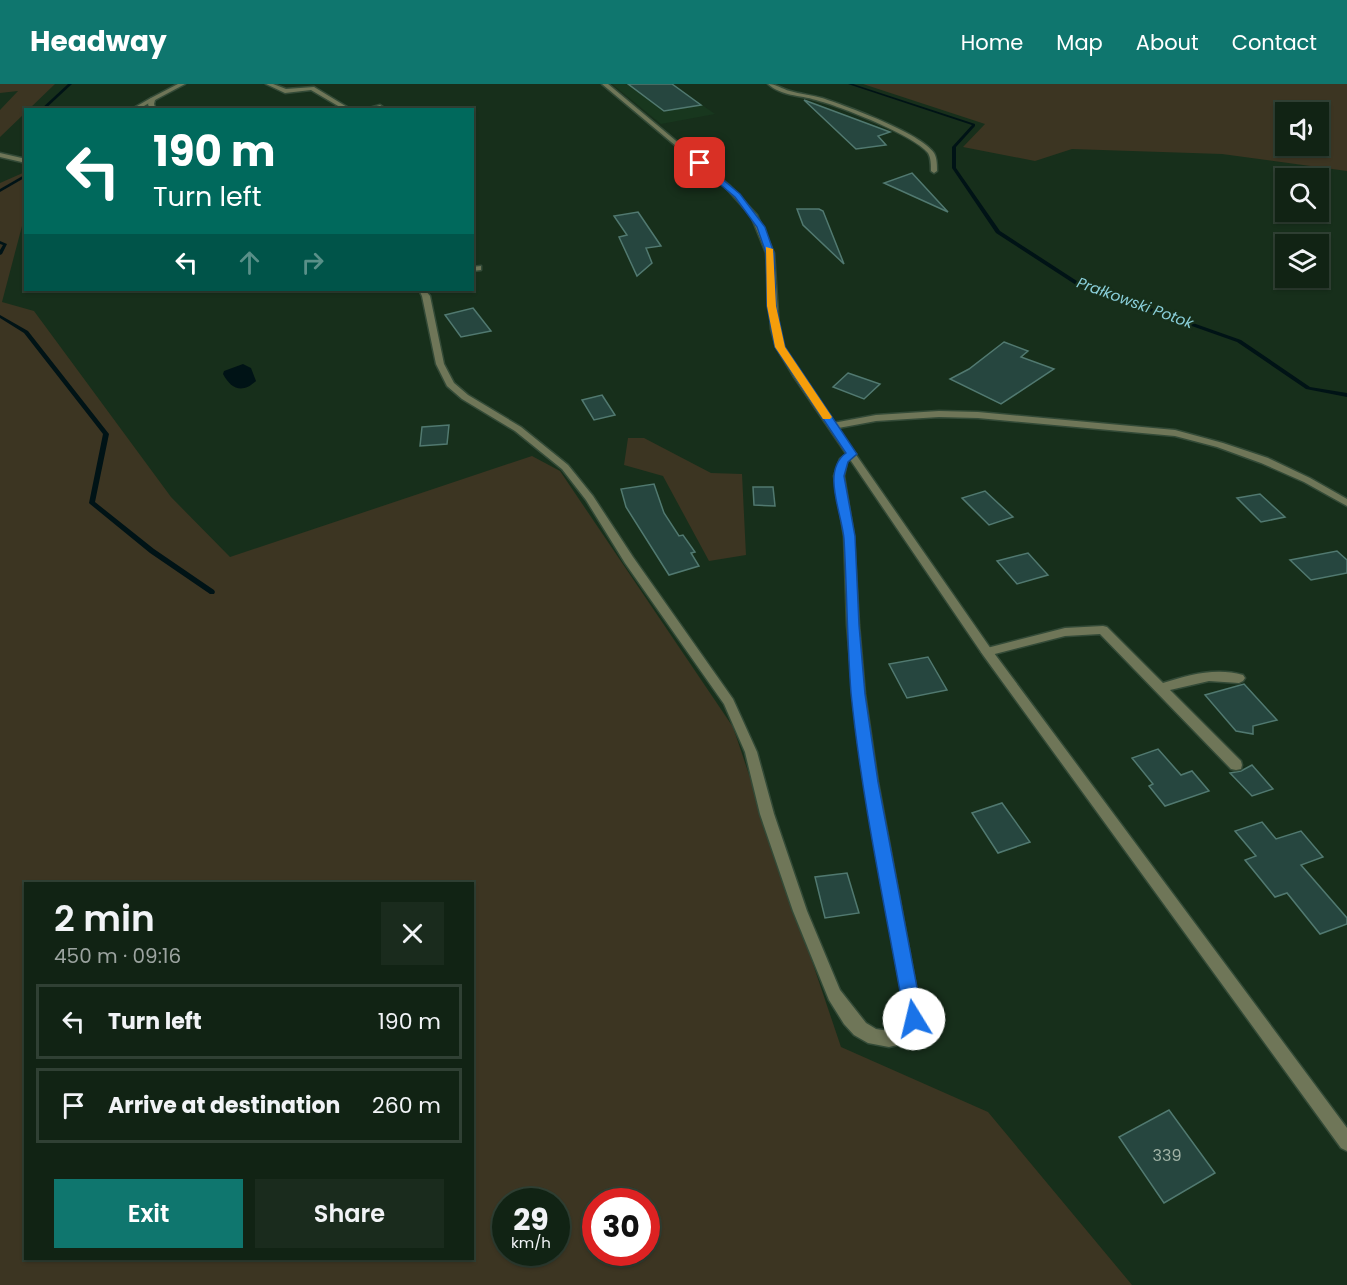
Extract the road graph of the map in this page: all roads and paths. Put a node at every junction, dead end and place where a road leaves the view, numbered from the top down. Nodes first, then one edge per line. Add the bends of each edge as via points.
1 (182, 84) edge
2 (269, 84) edge
3 (605, 84) edge
4 (771, 84) edge
5 (153, 99) junction
6 (136, 108) edge
7 (152, 108) edge
8 (347, 108) edge
9 (0, 155) edge
10 (24, 161) edge
11 (934, 171) dead end
12 (423, 291) edge
13 (833, 426) junction
14 (852, 454) junction
15 (1347, 503) edge
16 (987, 652) junction
17 (1239, 678) dead end
18 (1161, 688) junction
19 (1236, 765) dead end
20 (1347, 1142) edge

1 - 5 street
2 - 8 street via 285,91 312,88
3 - 13 street via 728,187 754,215 770,253 771,306 780,347
4 - 11 street via 835,105 913,139 930,153
5 - 6 street
5 - 7 street
9 - 10 street
12 - 14 street via 450,384 518,429 565,467 719,685 751,752 767,814 834,995 860,1029 889,1039 909,1030 914,1019 858,694 849,536 839,476 843,461
13 - 14 street
13 - 15 street via 876,418 939,414 1176,433 1271,464
14 - 16 street
16 - 18 street via 1065,632 1103,630
16 - 20 street
17 - 18 street via 1194,678
18 - 19 street

